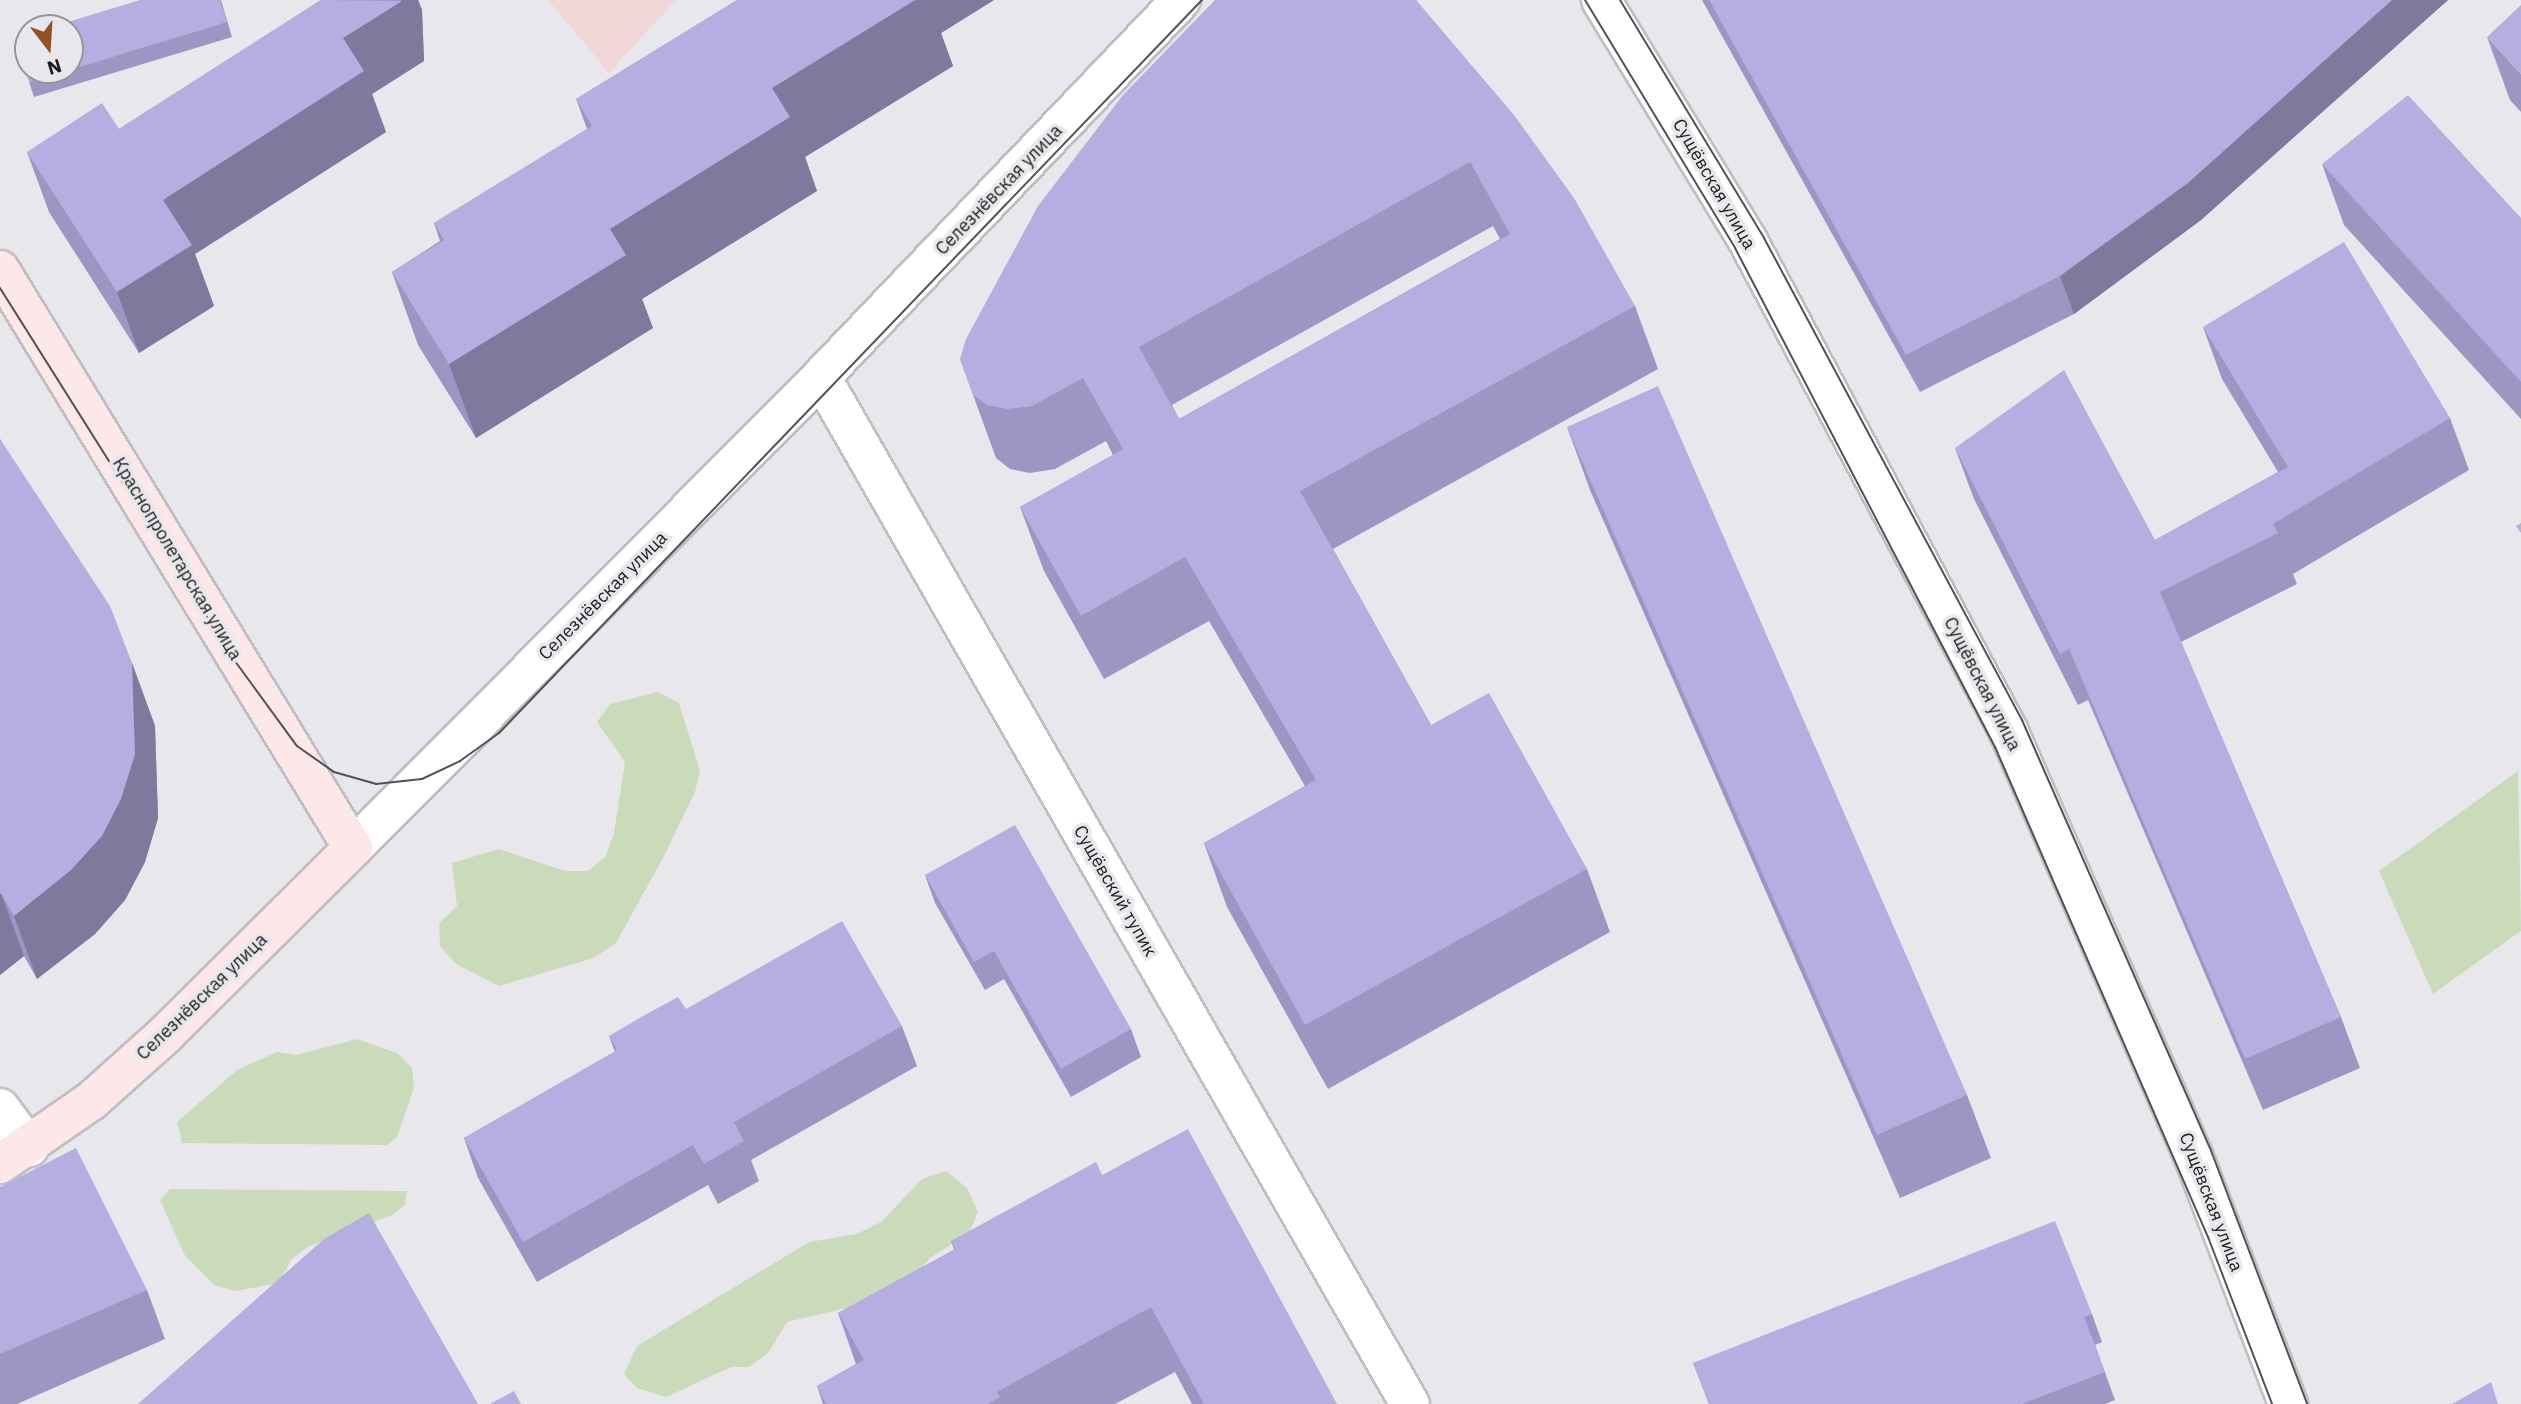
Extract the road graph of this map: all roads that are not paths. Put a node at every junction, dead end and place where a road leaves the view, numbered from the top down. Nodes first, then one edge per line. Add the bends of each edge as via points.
1 (1181, 0) edge
2 (1601, 0) edge
3 (0, 270) edge
4 (821, 377) junction
5 (353, 848) junction
6 (0, 1108) edge
7 (15, 1156) edge
8 (1410, 1404) edge
9 (2288, 1404) edge

1 - 4 street, Селезнёвская улица
2 - 9 street, Сущёвская улица via 1748,241 2008,730 2193,1155
3 - 5 main road, Краснопролетарская улица
4 - 5 street, Селезнёвская улица
4 - 8 street, Сущёвский тупик
5 - 7 main road, Селезнёвская улица via 157,1042 91,1101
6 - 7 street

